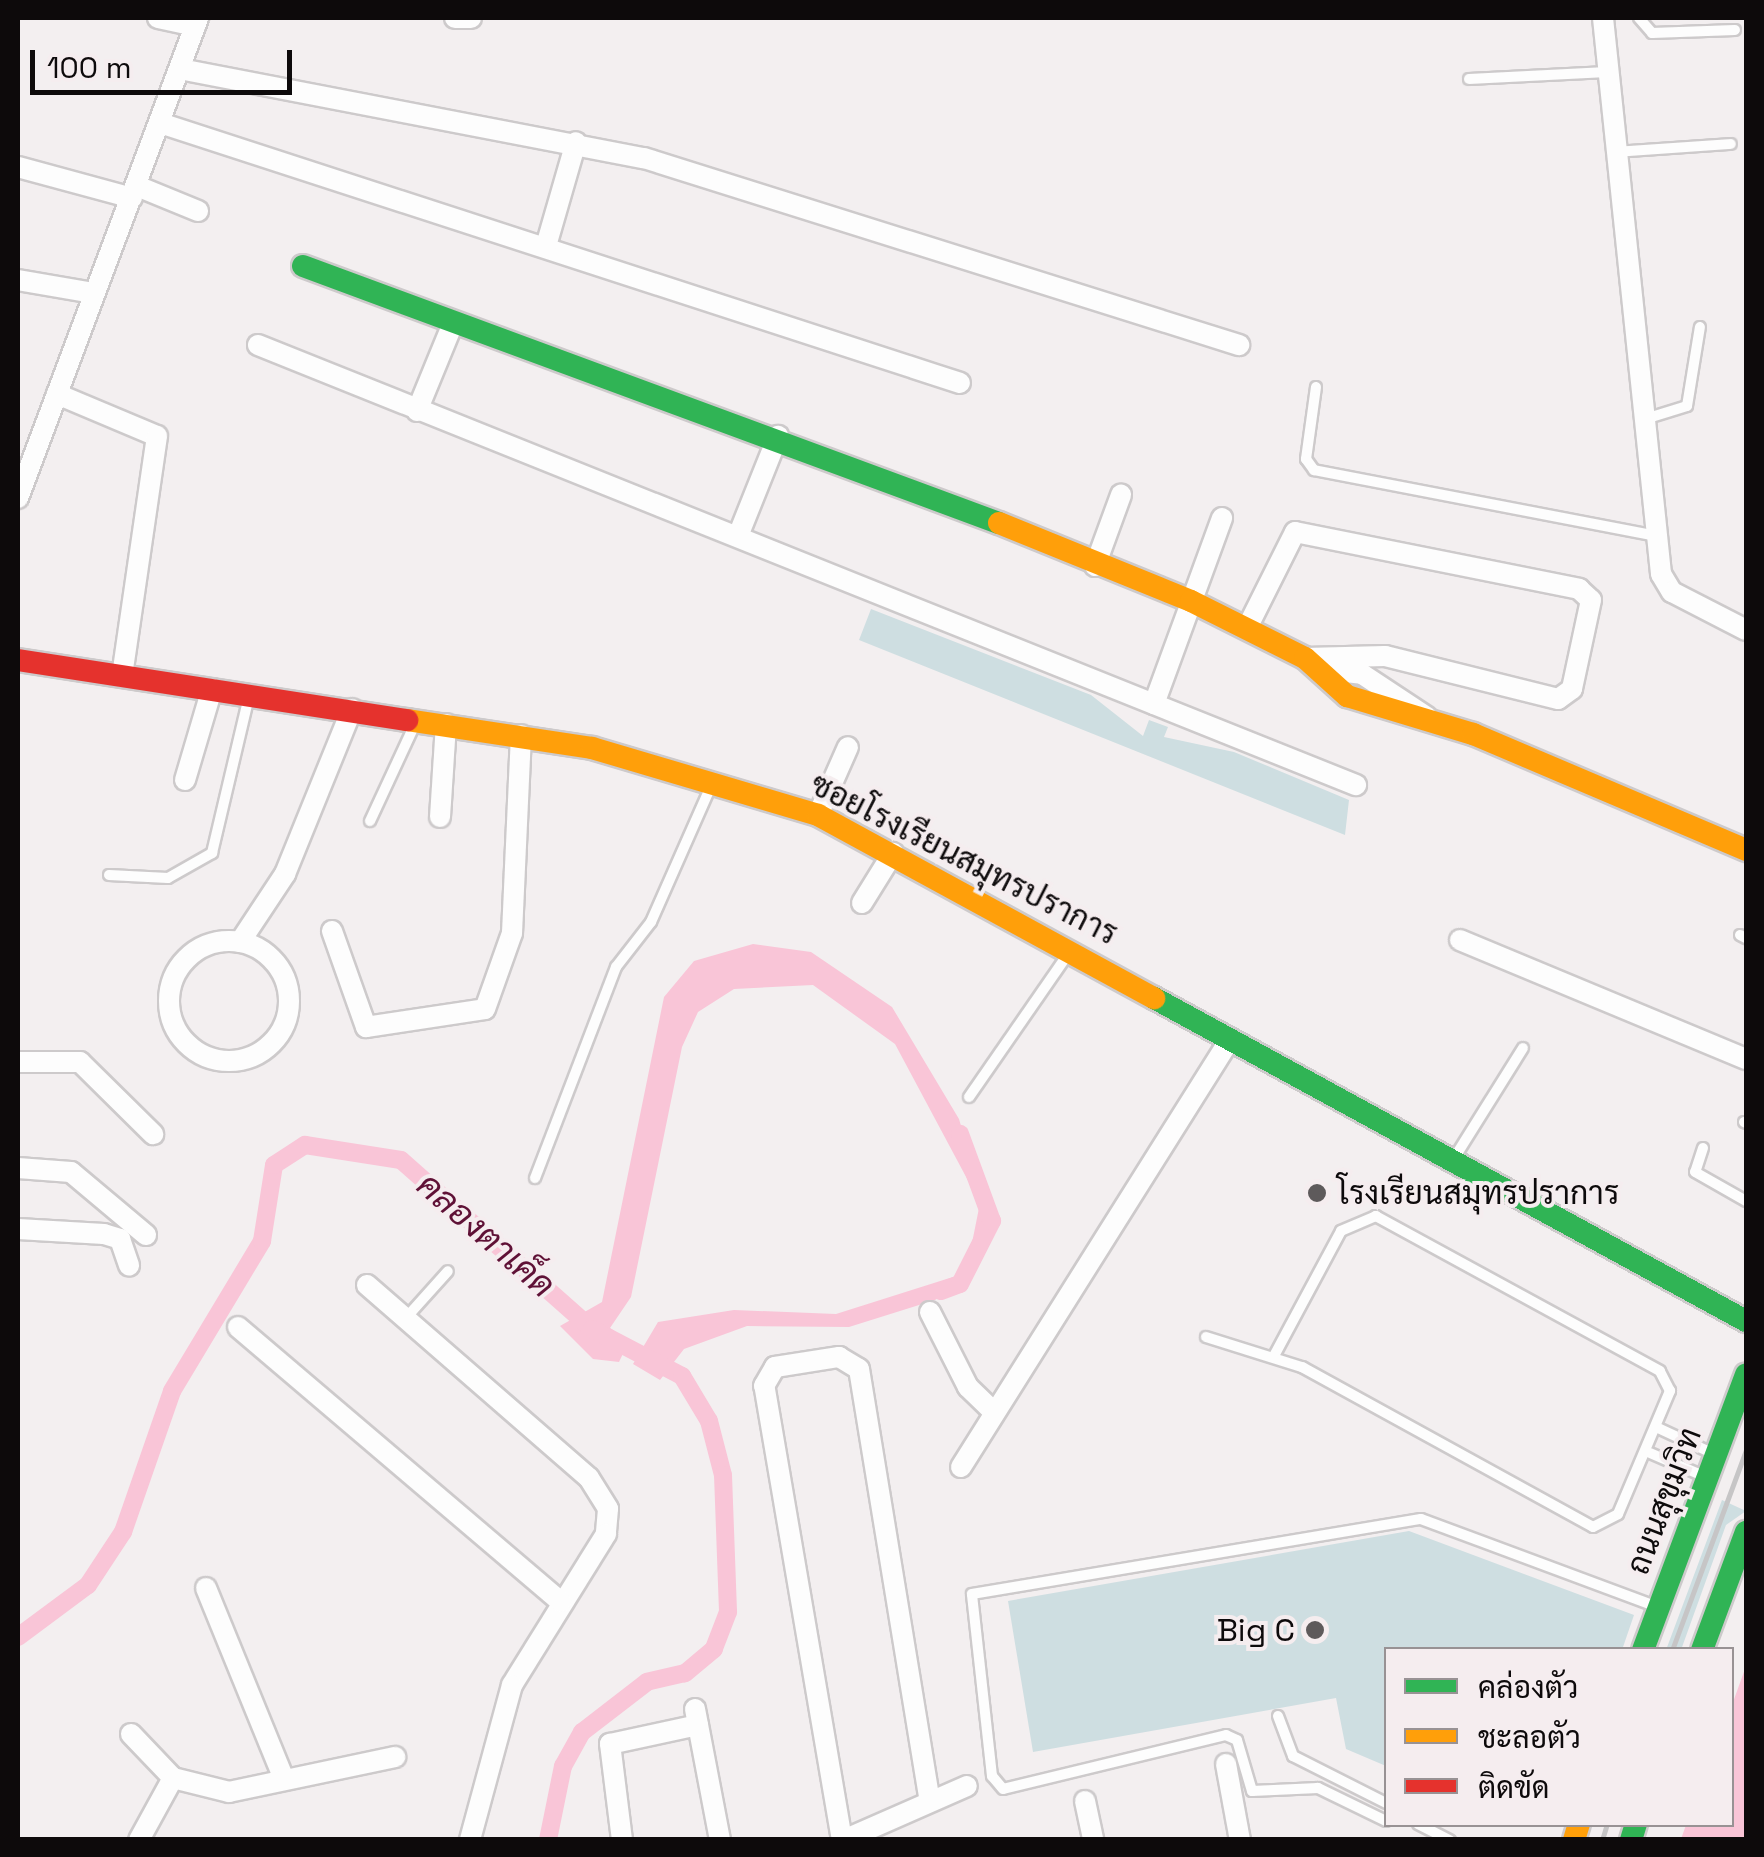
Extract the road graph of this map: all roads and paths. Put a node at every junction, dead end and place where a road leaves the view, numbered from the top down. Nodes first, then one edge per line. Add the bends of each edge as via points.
1 (158, 18) edge
2 (455, 18) edge
3 (471, 18) edge
4 (1603, 18) edge
5 (1640, 18) edge
6 (196, 22) edge
7 (1735, 30) dead end
8 (180, 69) junction
9 (1606, 72) junction
10 (1469, 79) dead end
11 (160, 123) junction
12 (576, 142) junction
13 (1731, 144) dead end
14 (1615, 152) junction
15 (18, 167) edge
16 (135, 192) junction
17 (198, 210) dead end
18 (546, 246) junction
19 (304, 266) dead end
20 (18, 280) edge
21 (93, 294) junction
22 (454, 321) junction
23 (1700, 327) dead end
24 (258, 345) dead end
25 (1239, 345) dead end
26 (960, 382) dead end
27 (1316, 386) dead end
28 (57, 394) junction
29 (417, 411) junction
30 (1644, 419) junction
31 (778, 436) junction
32 (1121, 495) dead end
33 (18, 498) edge
34 (1222, 518) dead end
35 (738, 536) junction
36 (1656, 536) junction
37 (1095, 566) junction
38 (1191, 601) junction
39 (1248, 626) junction
40 (1746, 630) edge
41 (18, 660) edge
42 (1315, 664) junction
43 (122, 676) junction
44 (212, 689) junction
45 (250, 695) junction
46 (1154, 704) junction
47 (352, 709) junction
48 (418, 719) junction
49 (446, 724) junction
50 (521, 735) junction
51 (848, 748) dead end
52 (714, 779) junction
53 (185, 780) dead end
54 (1356, 785) dead end
55 (818, 815) junction
56 (440, 817) dead end
57 (370, 821) dead end
58 (1746, 850) edge
59 (893, 854) junction
60 (109, 875) dead end
61 (862, 902) dead end
62 (332, 931) dead end
63 (1460, 940) dead end
64 (240, 942) junction
65 (1072, 949) junction
66 (1229, 1041) junction
67 (1522, 1048) dead end
68 (1746, 1059) edge
69 (18, 1062) edge
70 (969, 1097) dead end
71 (152, 1134) dead end
72 (1703, 1148) dead end
73 (1450, 1165) junction
74 (18, 1168) edge
75 (536, 1178) dead end
76 (1746, 1200) edge
77 (18, 1229) edge
78 (146, 1235) dead end
79 (129, 1265) dead end
80 (448, 1272) dead end
81 (367, 1285) dead end
82 (930, 1312) dead end
83 (404, 1320) junction
84 (1746, 1320) edge
85 (238, 1327) dead end
86 (1206, 1338) dead end
87 (1274, 1356) junction
88 (1746, 1375) edge
89 (995, 1413) junction
90 (1658, 1428) junction
91 (1650, 1453) junction
92 (1716, 1454) junction
93 (960, 1467) dead end
94 (1706, 1478) junction
95 (1746, 1532) edge
96 (206, 1588) dead end
97 (562, 1602) junction
98 (1658, 1607) junction
99 (1644, 1647) edge
100 (1703, 1647) edge
101 (1278, 1716) dead end
102 (131, 1734) dead end
103 (394, 1757) dead end
104 (1226, 1764) dead end
105 (173, 1778) junction
106 (284, 1779) junction
107 (967, 1786) dead end
108 (930, 1801) junction
109 (1085, 1802) dead end
110 (1384, 1802) edge
111 (1384, 1820) edge
112 (1424, 1827) edge
113 (888, 1830) edge
114 (145, 1838) edge
115 (470, 1840) edge
116 (622, 1840) edge
117 (720, 1840) edge
118 (843, 1840) edge
119 (1093, 1840) edge
120 (1240, 1840) edge
121 (1450, 1840) edge

1 - 6 street
2 - 3 street
4 - 9 street
5 - 7 lane via 1652,33
6 - 8 street
8 - 11 street
8 - 12 street
9 - 10 lane
9 - 14 street
11 - 16 street
11 - 18 street
12 - 18 street
12 - 25 street
13 - 14 lane
14 - 30 street
15 - 16 street
16 - 17 street
16 - 21 street
18 - 26 street
19 - 22 main road
20 - 21 street
21 - 28 street
22 - 29 street
22 - 31 main road
23 - 30 lane via 1686,406
24 - 29 street
27 - 36 lane via 1306,459 1314,470
28 - 33 street
28 - 43 street via 157,436
29 - 35 street
30 - 36 street
31 - 35 street
31 - 37 main road
32 - 37 street
34 - 38 street
35 - 46 street
36 - 40 street via 1672,592
37 - 38 main road
38 - 39 main road
38 - 46 street
39 - 42 main road
39 - 42 street via 1295,532 1579,589 1591,600 1572,689 1558,698 1385,656
41 - 43 main road, ซอยโรงเรียนสมุทรปราการ
42 - 58 main road via 1347,696 1395,717 1428,717
43 - 44 main road, ซอยโรงเรียนสมุทรปราการ
44 - 45 main road, ซอยโรงเรียนสมุทรปราการ
44 - 53 street
45 - 47 main road, ซอยโรงเรียนสมุทรปราการ
45 - 60 lane via 212,852 168,878
46 - 54 street
47 - 48 main road, ซอยโรงเรียนสมุทรปราการ
47 - 64 street via 285,874
48 - 49 main road, ซอยโรงเรียนสมุทรปราการ
48 - 57 lane
49 - 50 main road, ซอยโรงเรียนสมุทรปราการ
49 - 56 street
50 - 52 main road, ซอยโรงเรียนสมุทรปราการ
50 - 62 street via 512,932 486,1009 366,1028
51 - 55 street
52 - 55 main road, ซอยโรงเรียนสมุทรปราการ
52 - 75 lane via 650,922 616,967
55 - 59 main road, ซอยโรงเรียนสมุทรปราการ
59 - 61 street
59 - 65 main road, ซอยโรงเรียนสมุทรปราการ
63 - 68 street
64 - 64 street via 190,955 169,993 179,1035 216,1060 259,1053 287,1019 285,976
65 - 66 main road, ซอยโรงเรียนสมุทรปราการ
65 - 70 lane
66 - 73 main road, ซอยโรงเรียนสมุทรปราการ
66 - 89 street
67 - 73 lane
69 - 71 street via 80,1062
72 - 76 lane via 1695,1172
73 - 84 main road, ซอยโรงเรียนสมุทรปราการ
74 - 78 street via 71,1172
77 - 79 street via 120,1239
80 - 83 lane
81 - 83 street
82 - 89 street via 968,1387
83 - 97 street via 602,1493 606,1534
85 - 97 street
86 - 87 lane
87 - 90 lane via 1342,1231 1376,1216 1660,1371 1670,1391
87 - 91 lane via 1593,1527 1618,1514
88 - 92 main road, ถนนสุขุมวิท
89 - 93 street
90 - 91 lane
90 - 92 lane
91 - 94 lane
92 - 94 main road, ถนนสุขุมวิท
94 - 98 main road, ถนนสุขุมวิท
95 - 100 main road
96 - 106 street
97 - 115 street via 512,1685
98 - 99 main road, ถนนสุขุมวิท
98 - 111 lane via 1421,1519 972,1594 992,1776 1003,1790 1226,1735 1237,1740 1252,1792 1318,1788
101 - 110 lane via 1293,1756
102 - 105 street
103 - 106 street
104 - 120 street
105 - 106 street via 228,1792
105 - 114 street
107 - 108 street
108 - 113 street
108 - 118 street via 859,1368 839,1357 775,1368 764,1386
109 - 119 street
112 - 121 lane
113 - 118 street
116 - 117 street via 610,1744 696,1717

